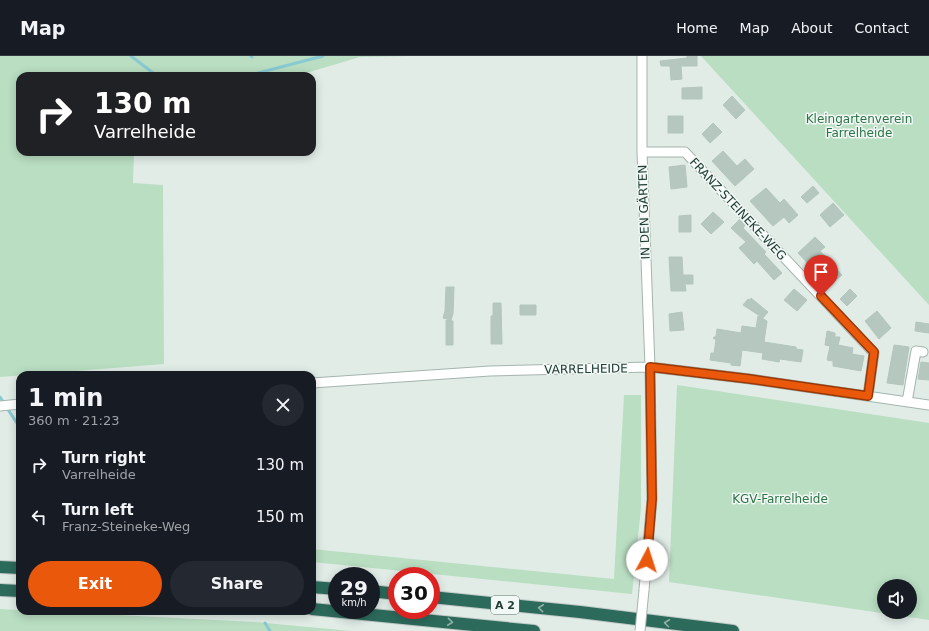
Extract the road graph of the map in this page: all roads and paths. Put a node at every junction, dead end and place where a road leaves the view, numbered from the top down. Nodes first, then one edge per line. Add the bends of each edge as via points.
1 (642, 56) edge
2 (642, 152) junction
3 (923, 352) dead end
4 (650, 367) junction
5 (316, 383) edge
6 (868, 396) junction
7 (908, 402) junction
8 (16, 404) edge
9 (929, 405) edge
10 (0, 406) edge
11 (0, 567) edge
12 (16, 568) edge
13 (316, 587) edge
14 (328, 588) edge
15 (0, 590) edge
16 (16, 591) edge
17 (440, 598) edge
18 (316, 609) edge
19 (534, 631) edge
20 (640, 631) edge
21 (734, 631) edge

1 - 2 street, IN DEN GÄRTEN
2 - 4 street, IN DEN GÄRTEN
2 - 6 street, FRANZ-STEINEKE-WEG via 685,152 874,352
3 - 7 street via 916,351
4 - 5 street, VARRELHEIDE via 490,371
4 - 6 street, VARRELHEIDE
4 - 20 street, IN DEN GÄRTEN, bridge via 652,499
6 - 7 street, VARRELHEIDE
7 - 9 street, VARRELHEIDE
8 - 10 street
11 - 12 highway
13 - 14 highway
15 - 16 highway
21 -> 17 highway, A 2
18 -> 19 highway, A 2

